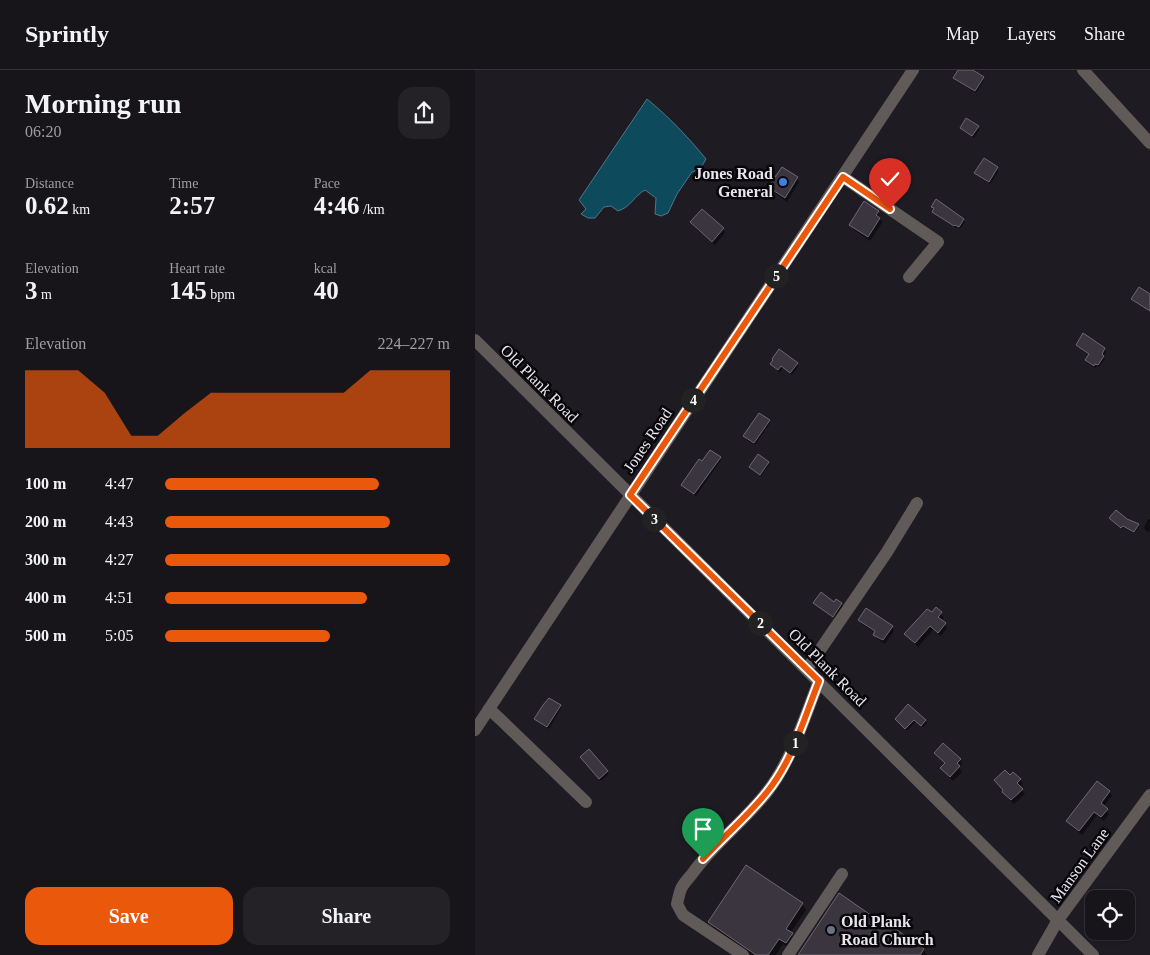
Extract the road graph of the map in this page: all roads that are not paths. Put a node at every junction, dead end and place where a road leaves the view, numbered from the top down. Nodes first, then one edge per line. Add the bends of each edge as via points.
1 (913, 70) edge
2 (1083, 70) edge
3 (1150, 143) edge
4 (843, 177) junction
5 (909, 277) dead end
6 (475, 340) edge
7 (630, 495) junction
8 (917, 503) dead end
9 (807, 670) junction
10 (819, 681) junction
11 (489, 709) junction
12 (475, 730) edge
13 (1150, 795) edge
14 (586, 802) dead end
15 (842, 874) dead end
16 (1058, 920) junction
17 (743, 955) edge
18 (788, 955) edge
19 (1038, 955) edge
20 (1093, 955) edge

1 - 4 street, Jones Road
2 - 3 street
4 - 5 street via 937,242
4 - 7 street, Jones Road
6 - 7 street, Old Plank Road
7 - 9 street, Old Plank Road
7 - 11 street, Jones Road
8 - 9 street
9 - 10 street, Old Plank Road
10 - 16 street, Old Plank Road
10 - 17 street via 794,745 768,791 703,859 680,890 677,904 683,914
11 - 12 street, Jones Road
11 - 14 street
13 - 16 street, Manson Lane
15 - 18 street
16 - 19 street, Manson Lane
16 - 20 street, Old Plank Road

